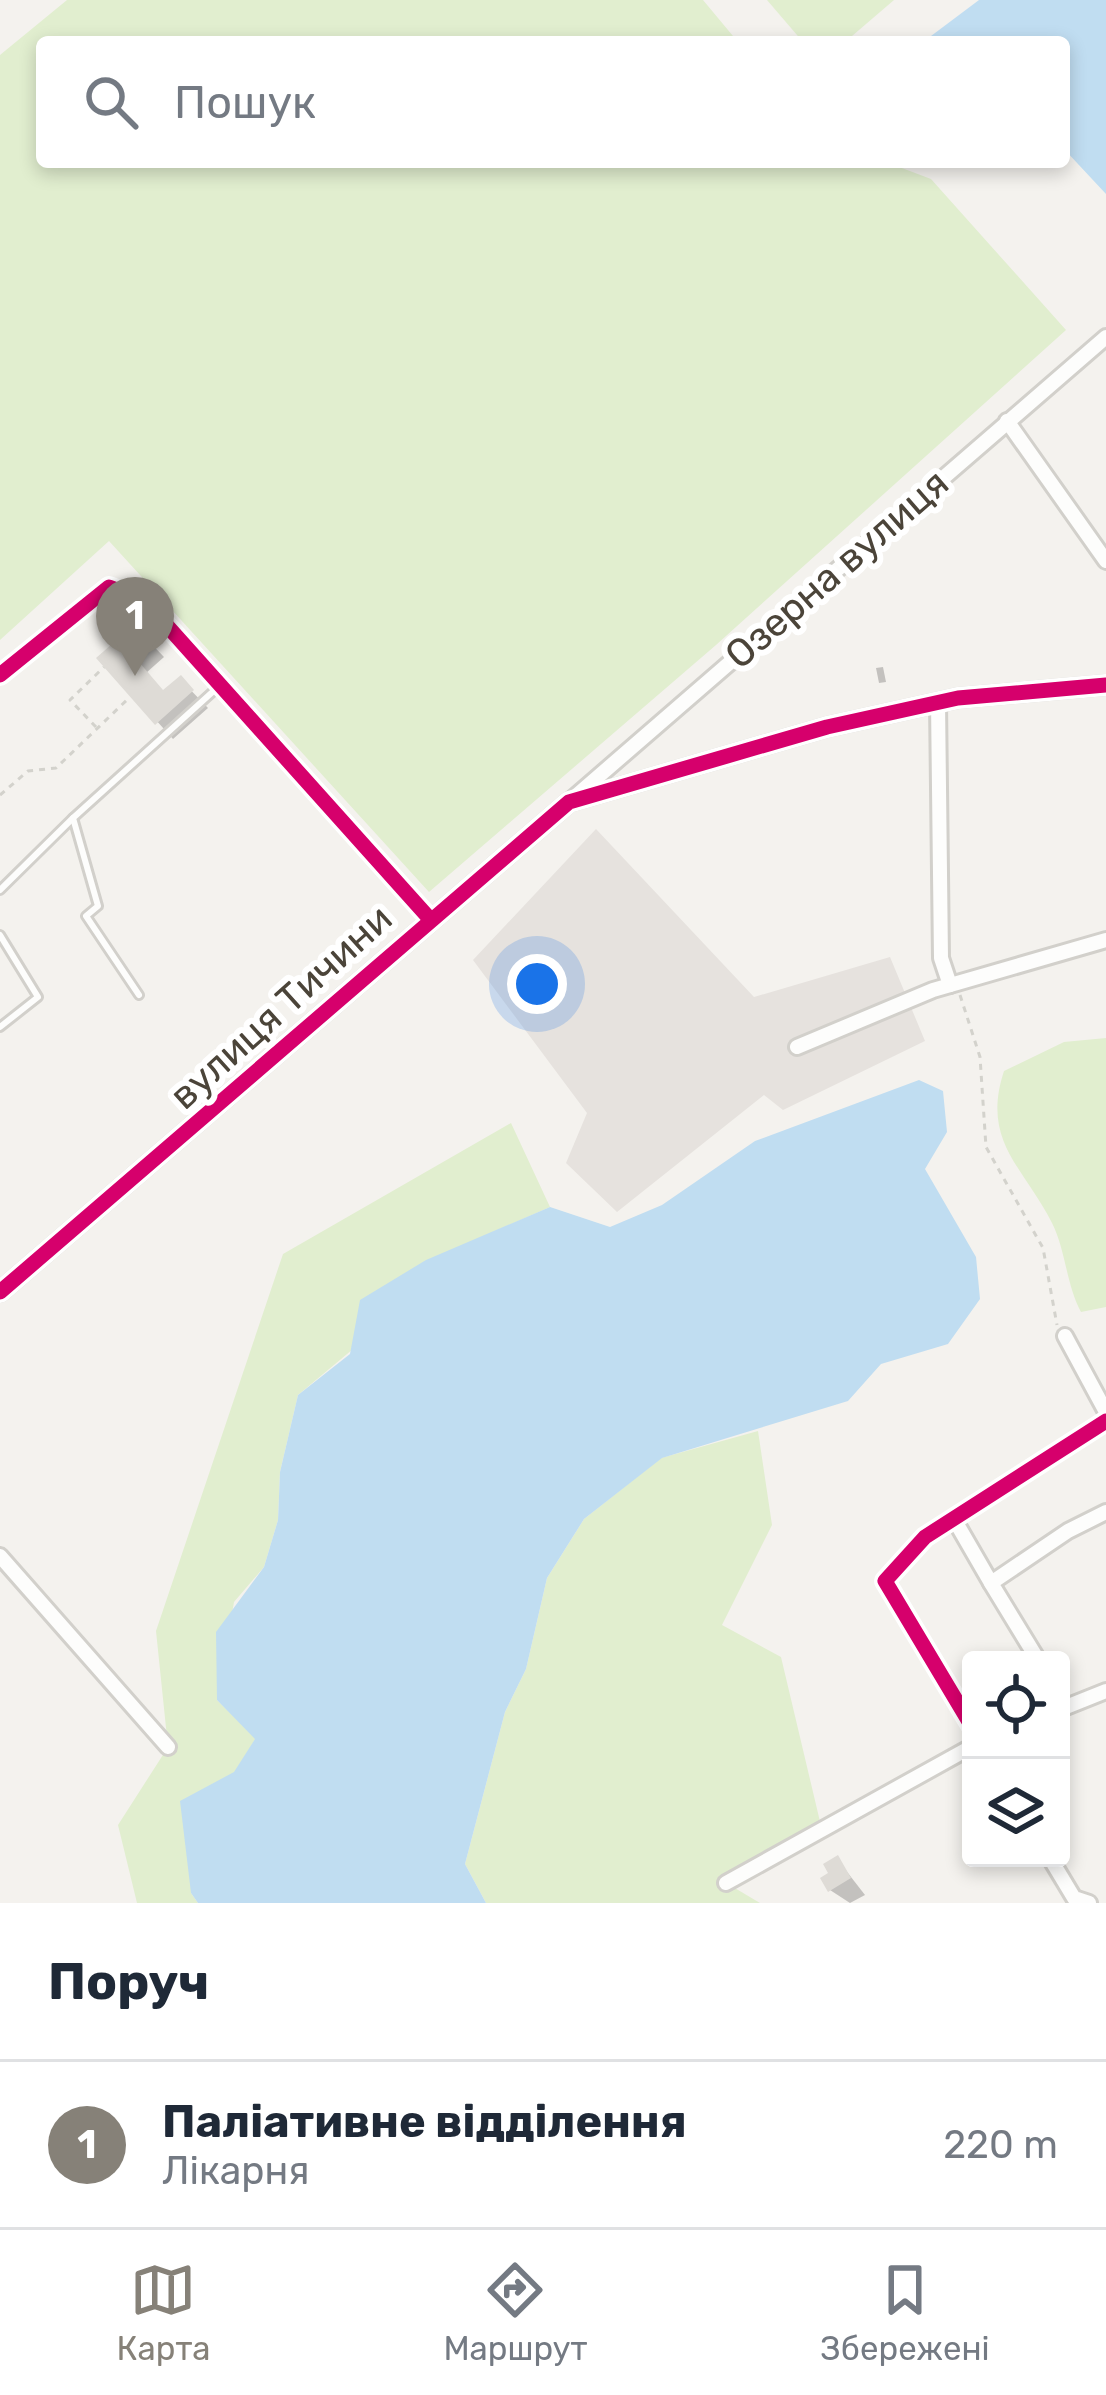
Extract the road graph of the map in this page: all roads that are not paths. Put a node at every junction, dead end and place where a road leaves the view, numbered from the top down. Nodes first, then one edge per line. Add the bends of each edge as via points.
1 (1106, 337) edge
2 (1007, 422) junction
3 (1106, 561) edge
4 (0, 675) edge
5 (221, 685) junction
6 (1106, 685) edge
7 (938, 702) junction
8 (569, 802) junction
9 (73, 818) junction
10 (0, 890) edge
11 (429, 918) junction
12 (0, 935) edge
13 (1106, 940) edge
14 (950, 985) junction
15 (139, 995) dead end
16 (0, 1027) edge
17 (797, 1046) dead end
18 (0, 1292) edge
19 (1064, 1336) road end
20 (1106, 1416) edge
21 (1106, 1513) edge
22 (954, 1519) junction
23 (0, 1556) edge
24 (992, 1583) junction
25 (1032, 1651) edge
26 (1106, 1691) edge
27 (1070, 1705) edge
28 (962, 1710) edge
29 (168, 1747) dead end
30 (962, 1752) edge
31 (1055, 1867) edge
32 (727, 1883) dead end
33 (1089, 1903) edge

1 - 2 street, Озерна вулиця
2 - 3 street
2 - 8 street, Озерна вулиця
4 - 5 street via 109,587 143,600
5 - 9 lane
5 - 11 street
6 - 7 street, вулиця Тичини
7 - 8 street, вулиця Тичини
7 - 14 street via 941,958
8 - 11 street, вулиця Тичини
9 - 10 lane
9 - 15 lane via 98,906 86,916
11 - 18 street, вулиця Тичини
12 - 16 lane via 38,997
13 - 14 street
14 - 17 street
19 - 20 street
20 - 22 street
21 - 24 street
22 - 24 street
22 - 28 street via 886,1581
23 - 29 street
24 - 25 street
26 - 27 street
30 - 32 street
31 - 33 street via 1074,1898

